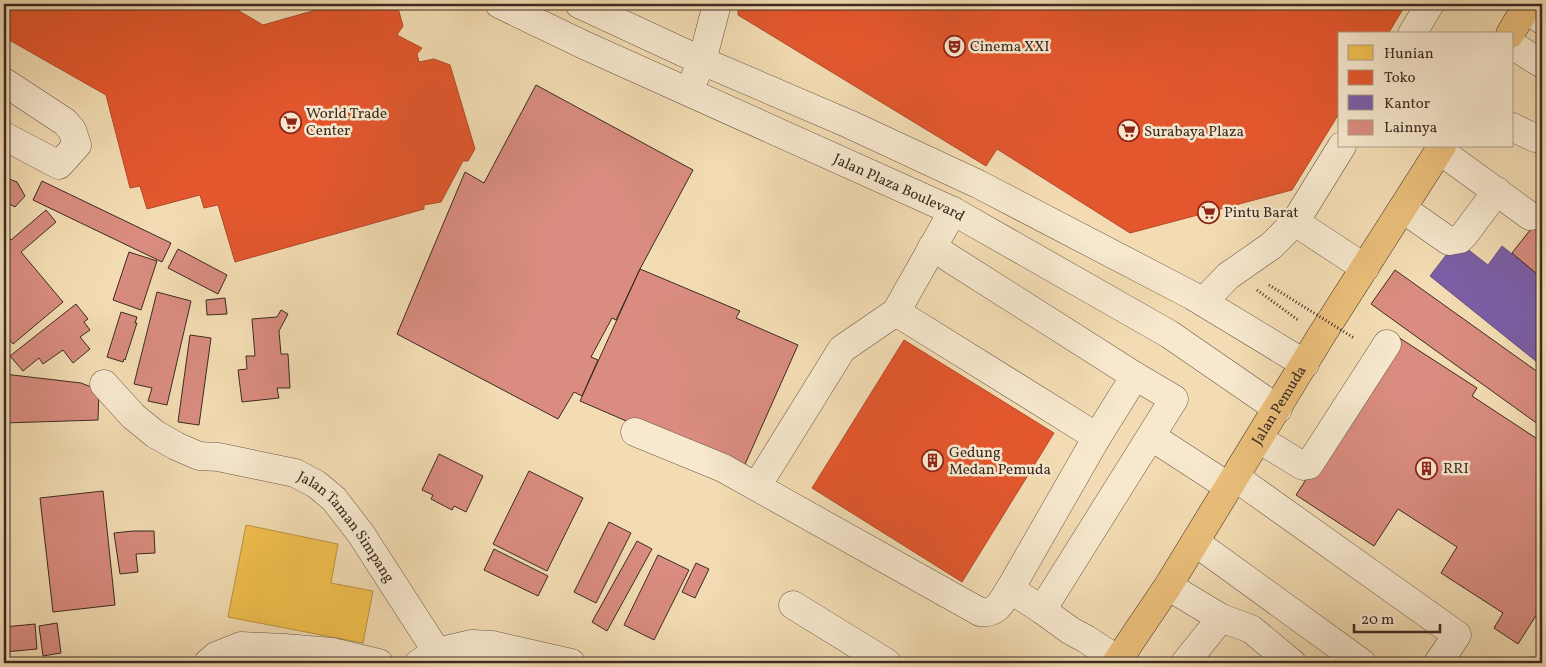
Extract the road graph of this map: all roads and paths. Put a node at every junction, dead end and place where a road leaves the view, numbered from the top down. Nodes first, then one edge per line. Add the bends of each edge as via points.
1 (499, 4) edge
2 (717, 4) edge
3 (1430, 4) edge
4 (592, 7) edge
5 (1532, 11) edge
6 (1413, 32) edge
7 (1512, 32) edge
8 (1514, 46) edge
9 (702, 61) junction
10 (1542, 64) edge
11 (4, 82) edge
12 (690, 92) junction
13 (1514, 128) edge
14 (4, 136) edge
15 (1542, 138) edge
16 (1341, 148) edge
17 (1441, 148) edge
18 (1497, 191) junction
19 (1403, 209) junction
20 (953, 211) junction
21 (1530, 216) dead end
22 (1295, 222) junction
23 (932, 247) junction
24 (1365, 268) junction
25 (1259, 285) dead end
26 (1269, 285) dead end
27 (1203, 302) junction
28 (896, 312) junction
29 (1321, 336) junction
30 (1354, 338) dead end
31 (1387, 344) dead end
32 (1305, 364) junction
33 (1134, 376) junction
34 (104, 384) dead end
35 (1278, 409) junction
36 (635, 432) dead end
37 (1097, 437) junction
38 (1152, 437) junction
39 (1259, 439) junction
40 (1232, 482) junction
41 (757, 486) junction
42 (1195, 542) junction
43 (1168, 586) junction
44 (1010, 589) junction
45 (793, 605) dead end
46 (1042, 610) junction
47 (1221, 618) junction
48 (428, 657) edge
49 (1115, 662) edge
50 (208, 663) edge
51 (380, 663) edge
52 (571, 663) edge
53 (886, 663) edge
54 (1185, 663) edge
55 (1292, 663) edge
56 (1362, 663) edge
57 (1438, 663) edge

1 - 12 street, Jalan Plaza Boulevard
2 - 9 street
3 - 6 street
4 - 9 street
5 - 7 main road
8 - 10 street
9 - 12 street
9 - 27 street via 978,184
11 - 14 street via 65,122 72,130 77,145 59,165
12 - 20 street, Jalan Plaza Boulevard
13 - 15 street
16 - 22 street
17 - 18 street
17 - 19 main road, Jalan Pemuda
18 - 19 street via 1460,239 1449,241
18 - 21 street
19 - 24 main road, Jalan Pemuda
20 - 23 street
20 - 35 street, Jalan Plaza Boulevard via 1169,334
22 - 24 street
22 - 27 street via 1271,246 1228,276
23 - 28 street
23 - 33 street
24 - 29 main road, Jalan Pemuda
25 - 29 path via 1256,290
26 - 30 path, bridge
27 - 32 street
28 - 37 street
28 - 41 street via 842,349
29 - 32 main road, Jalan Pemuda
31 - 39 street via 1309,465 1303,466
32 - 35 main road, Jalan Pemuda
33 - 37 street
33 - 38 street via 1174,399
34 - 48 street, Jalan Taman Simpang via 133,416 176,446 199,456 295,473 334,499 361,534
35 - 39 main road, Jalan Pemuda
36 - 41 street via 723,468
37 - 44 street
38 - 40 street
38 - 46 street
39 - 40 main road, Jalan Pemuda
40 - 42 main road, Jalan Pemuda
40 - 57 street via 1457,635
41 - 44 street via 980,612 995,610
42 - 43 main road, Jalan Pemuda
42 - 56 street
43 - 47 street
43 - 49 main road, Jalan Pemuda
44 - 46 street
45 - 53 street
46 - 49 street
47 - 54 street
47 - 55 street via 1251,629
48 - 52 street, Jalan Taman Simpang via 472,644
50 - 51 street via 216,656 241,646 333,652

